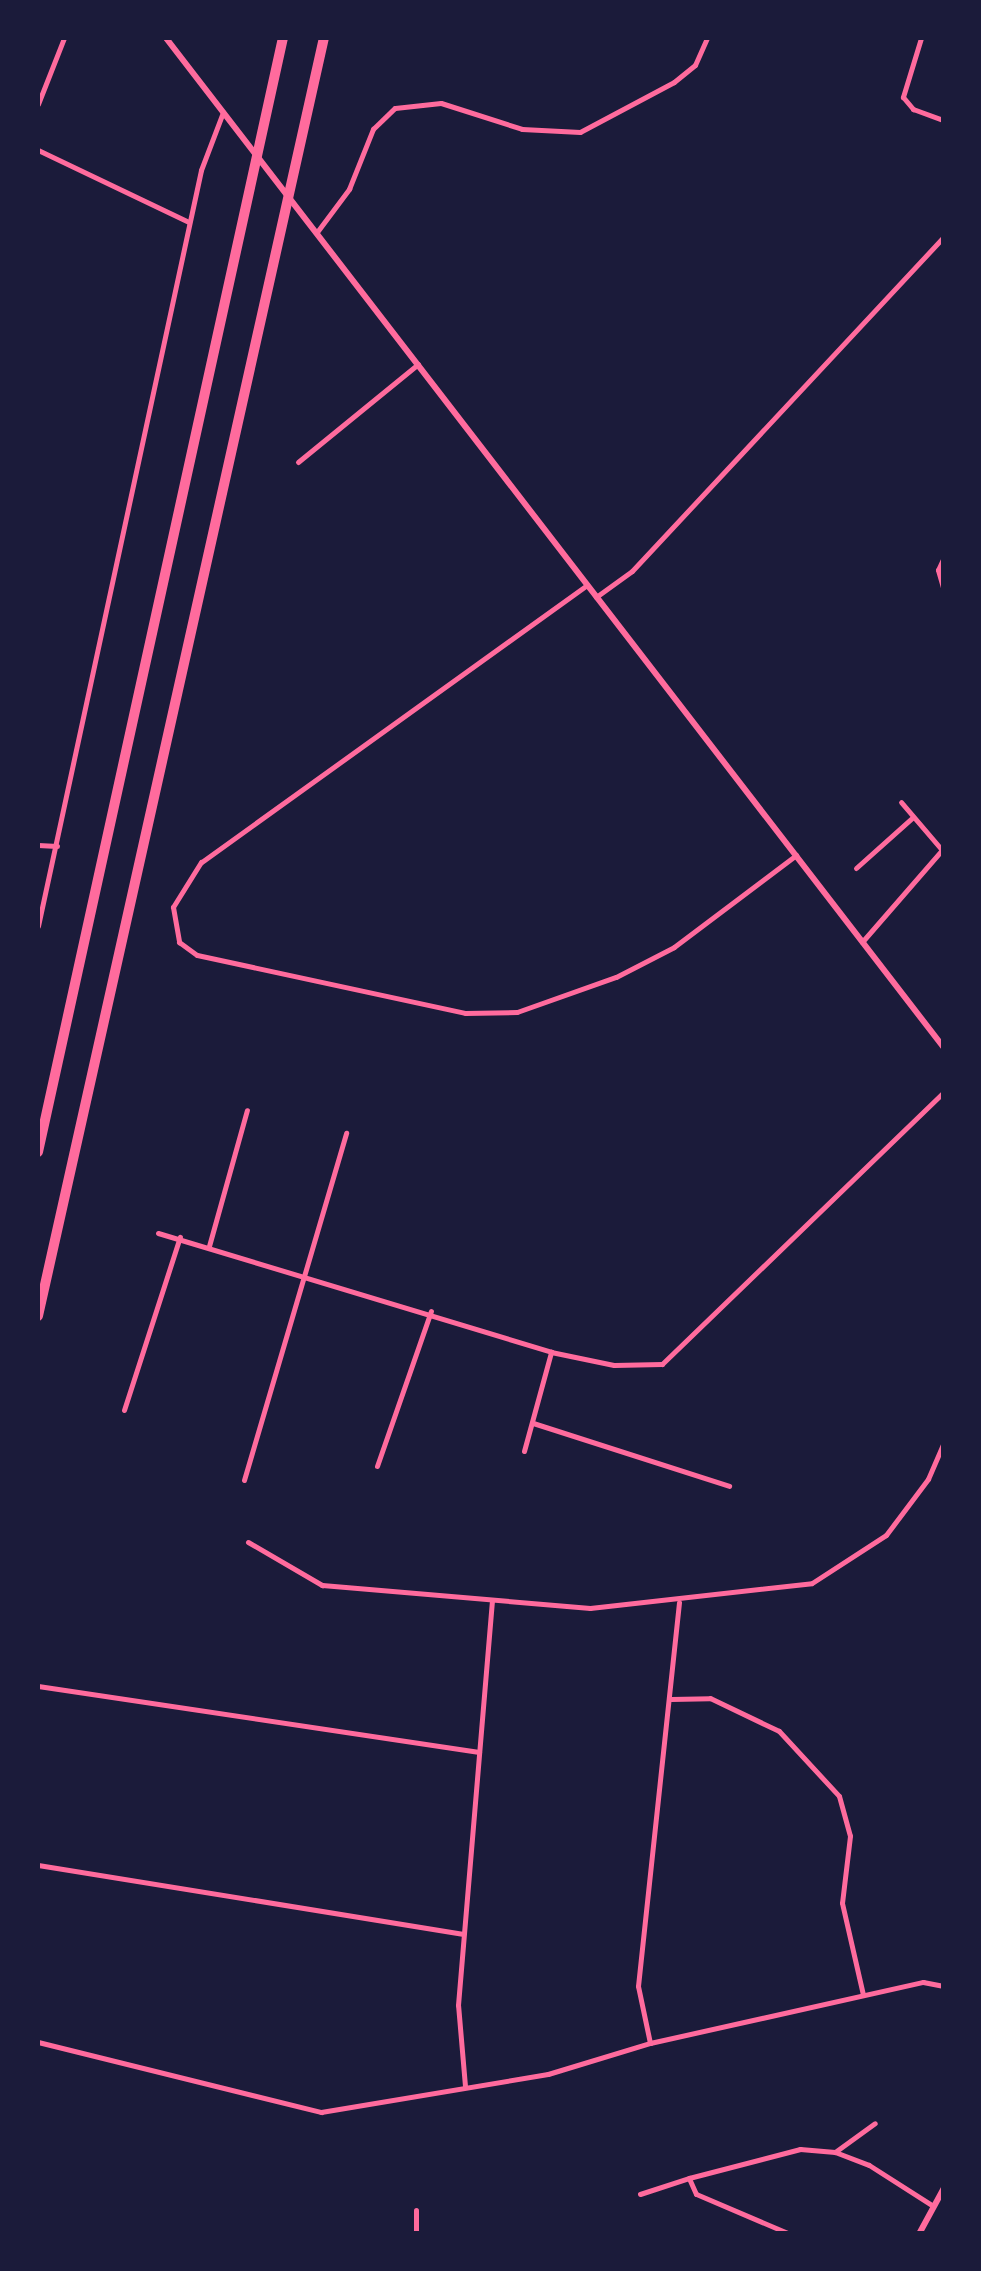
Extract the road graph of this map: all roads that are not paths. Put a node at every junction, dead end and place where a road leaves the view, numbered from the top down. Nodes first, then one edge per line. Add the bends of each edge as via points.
1 (64, 38) edge
2 (166, 38) edge
3 (283, 38) edge
4 (324, 38) edge
5 (707, 38) edge
6 (921, 38) edge
7 (38, 104) edge
8 (223, 112) junction
9 (944, 120) edge
10 (38, 150) edge
11 (189, 222) junction
12 (316, 232) junction
13 (944, 236) edge
14 (418, 364) junction
15 (298, 462) dead end
16 (944, 557) edge
17 (588, 585) junction
18 (944, 590) edge
19 (596, 596) junction
20 (901, 802) dead end
21 (914, 817) junction
22 (38, 845) edge
23 (57, 846) junction
24 (796, 856) junction
25 (856, 868) dead end
26 (38, 926) edge
27 (862, 942) junction
28 (943, 1045) edge
29 (944, 1092) edge
30 (247, 1110) dead end
31 (346, 1134) dead end
32 (38, 1152) edge
33 (158, 1233) dead end
34 (180, 1237) junction
35 (209, 1246) junction
36 (305, 1274) junction
37 (431, 1311) junction
38 (38, 1316) edge
39 (551, 1352) junction
40 (124, 1410) dead end
41 (532, 1423) junction
42 (944, 1442) edge
43 (524, 1451) dead end
44 (377, 1466) dead end
45 (244, 1480) dead end
46 (729, 1486) dead end
47 (248, 1542) dead end
48 (492, 1600) junction
49 (680, 1602) junction
50 (38, 1686) edge
51 (671, 1699) junction
52 (479, 1752) junction
53 (38, 1865) edge
54 (463, 1934) junction
55 (944, 1986) edge
56 (863, 1995) junction
57 (38, 2042) edge
58 (650, 2042) junction
59 (465, 2086) junction
60 (875, 2123) dead end
61 (835, 2152) junction
62 (689, 2178) junction
63 (944, 2188) edge
64 (640, 2194) dead end
65 (933, 2206) junction
66 (416, 2210) dead end
67 (416, 2234) edge
68 (790, 2234) edge
69 (919, 2234) edge

1 - 7 street
2 - 8 street
3 - 32 highway
4 - 38 highway
5 - 12 street via 695,65 674,82 580,132 522,129 441,103 395,108 373,128 350,189
6 - 9 street via 903,97 912,109
8 - 11 street via 208,139
8 - 12 street
10 - 11 street
11 - 23 street
12 - 14 street
13 - 19 street via 632,571
14 - 15 street
14 - 17 street
16 - 18 street via 938,570
17 - 19 street
17 - 24 street via 200,862 173,907 179,942 197,955 488,1016 517,1012 674,946
19 - 24 street
20 - 21 street
21 - 25 street
21 - 27 street via 942,850
22 - 23 street
23 - 26 street
24 - 27 street
27 - 28 street
29 - 39 street via 662,1364 614,1366
30 - 35 street
31 - 36 street
33 - 34 street
34 - 35 street
34 - 40 street
35 - 36 street
36 - 37 street
36 - 45 street
37 - 39 street
37 - 44 street
39 - 41 street
41 - 43 street
41 - 46 street
42 - 49 street via 908,1511 846,1565 812,1583
47 - 48 street via 322,1585
48 - 49 street via 590,1608
48 - 52 street
49 - 51 street
50 - 52 street
51 - 56 street via 710,1698 779,1731 838,1796 850,1836 842,1903
51 - 58 street via 638,1986
52 - 54 street
53 - 54 street
54 - 59 street via 458,2005
55 - 56 street via 923,1982
56 - 58 street
57 - 59 street via 321,2112
58 - 59 street via 548,2074
60 - 61 street
61 - 62 street via 800,2149
61 - 65 street
62 - 64 street
62 - 68 street via 696,2194
63 - 65 street
65 - 69 street
66 - 67 street

